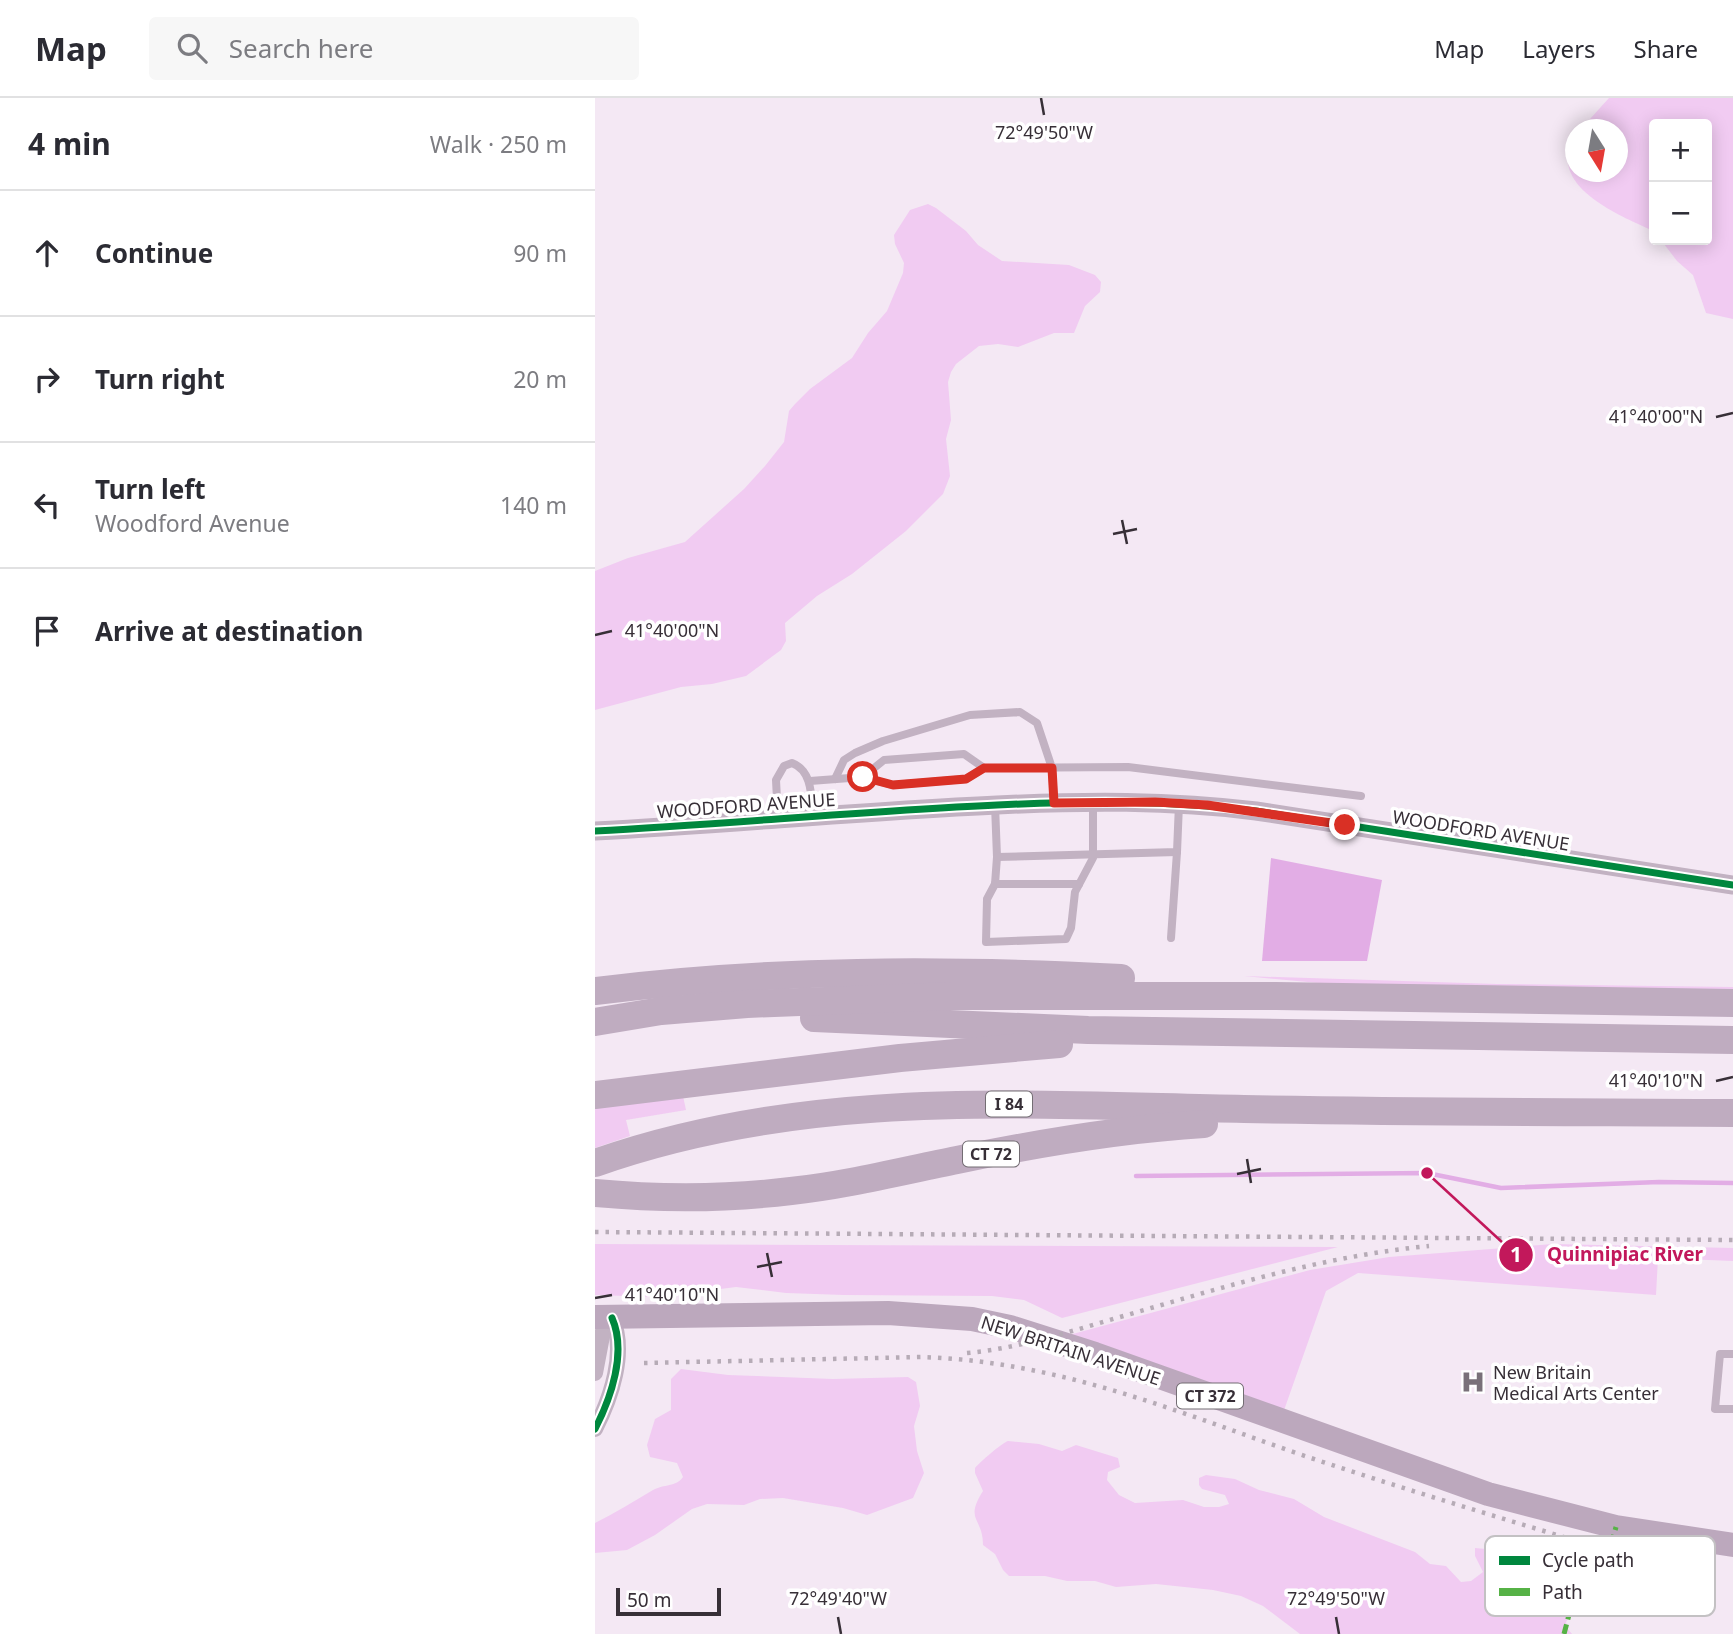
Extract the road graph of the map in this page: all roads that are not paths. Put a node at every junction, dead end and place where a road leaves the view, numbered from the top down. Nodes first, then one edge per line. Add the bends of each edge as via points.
1 (984, 768) junction
2 (1052, 768) junction
3 (863, 777) junction
4 (835, 779) junction
5 (810, 782) junction
6 (1361, 796) dead end
7 (1093, 801) junction
8 (1054, 803) junction
9 (1179, 803) junction
10 (995, 805) junction
11 (813, 816) junction
12 (778, 819) junction
13 (595, 831) edge
14 (1177, 852) junction
15 (1093, 853) junction
16 (997, 857) junction
17 (995, 884) junction
18 (1080, 884) junction
19 (1733, 886) edge
20 (1171, 938) dead end
21 (595, 991) edge
22 (1329, 997) junction
23 (1733, 1003) edge
24 (595, 1022) edge
25 (595, 1028) edge
26 (1335, 1033) junction
27 (1733, 1040) edge
28 (595, 1095) edge
29 (1388, 1111) junction
30 (1733, 1113) edge
31 (595, 1163) edge
32 (595, 1193) edge
33 (603, 1318) edge
34 (1733, 1354) edge
35 (595, 1373) edge
36 (1733, 1409) edge
37 (595, 1429) edge
38 (1674, 1536) edge
39 (1715, 1542) edge
40 (1733, 1545) edge

1 - 2 lane
1 - 3 lane via 966,779 893,785
1 - 3 lane via 964,754 884,760
2 - 4 lane via 1037,723 1020,712 970,715 883,741 844,760
2 - 6 lane via 1128,767
2 - 8 lane
3 - 4 lane
4 - 5 lane
5 - 11 lane
5 - 12 lane via 799,766 784,766 776,780
7 - 8 street, WOODFORD AVENUE
7 - 9 street, WOODFORD AVENUE
7 - 15 lane
8 - 10 street, WOODFORD AVENUE
9 - 14 lane
9 - 19 street, WOODFORD AVENUE
10 - 11 street, WOODFORD AVENUE
10 - 16 lane
11 - 12 street, WOODFORD AVENUE
12 - 13 street, WOODFORD AVENUE
14 - 15 lane
14 - 20 lane
15 - 16 lane
15 - 18 lane
16 - 17 lane
17 - 18 lane
17 - 18 lane via 987,898 986,942 1066,939
21 - 22 highway via 770,976 919,971 1172,981
22 - 23 highway
22 - 24 highway via 890,998 701,1007
25 - 26 highway via 821,1018 1075,1029
26 - 27 highway
26 - 28 highway via 975,1050
29 - 30 highway, I 84
29 - 31 highway, I 84 via 918,1105 803,1115 714,1131
29 - 32 highway, CT 72 via 1122,1132 790,1191 698,1197
33 - 35 street
33 - 37 street via 617,1332 618,1346 610,1394
33 - 38 main road, NEW BRITAIN AVENUE / CT 372 via 888,1313 972,1319 1095,1354 1488,1494 1616,1527
34 - 36 lane via 1720,1354 1715,1409
39 - 40 main road, NEW BRITAIN AVENUE / CT 372

